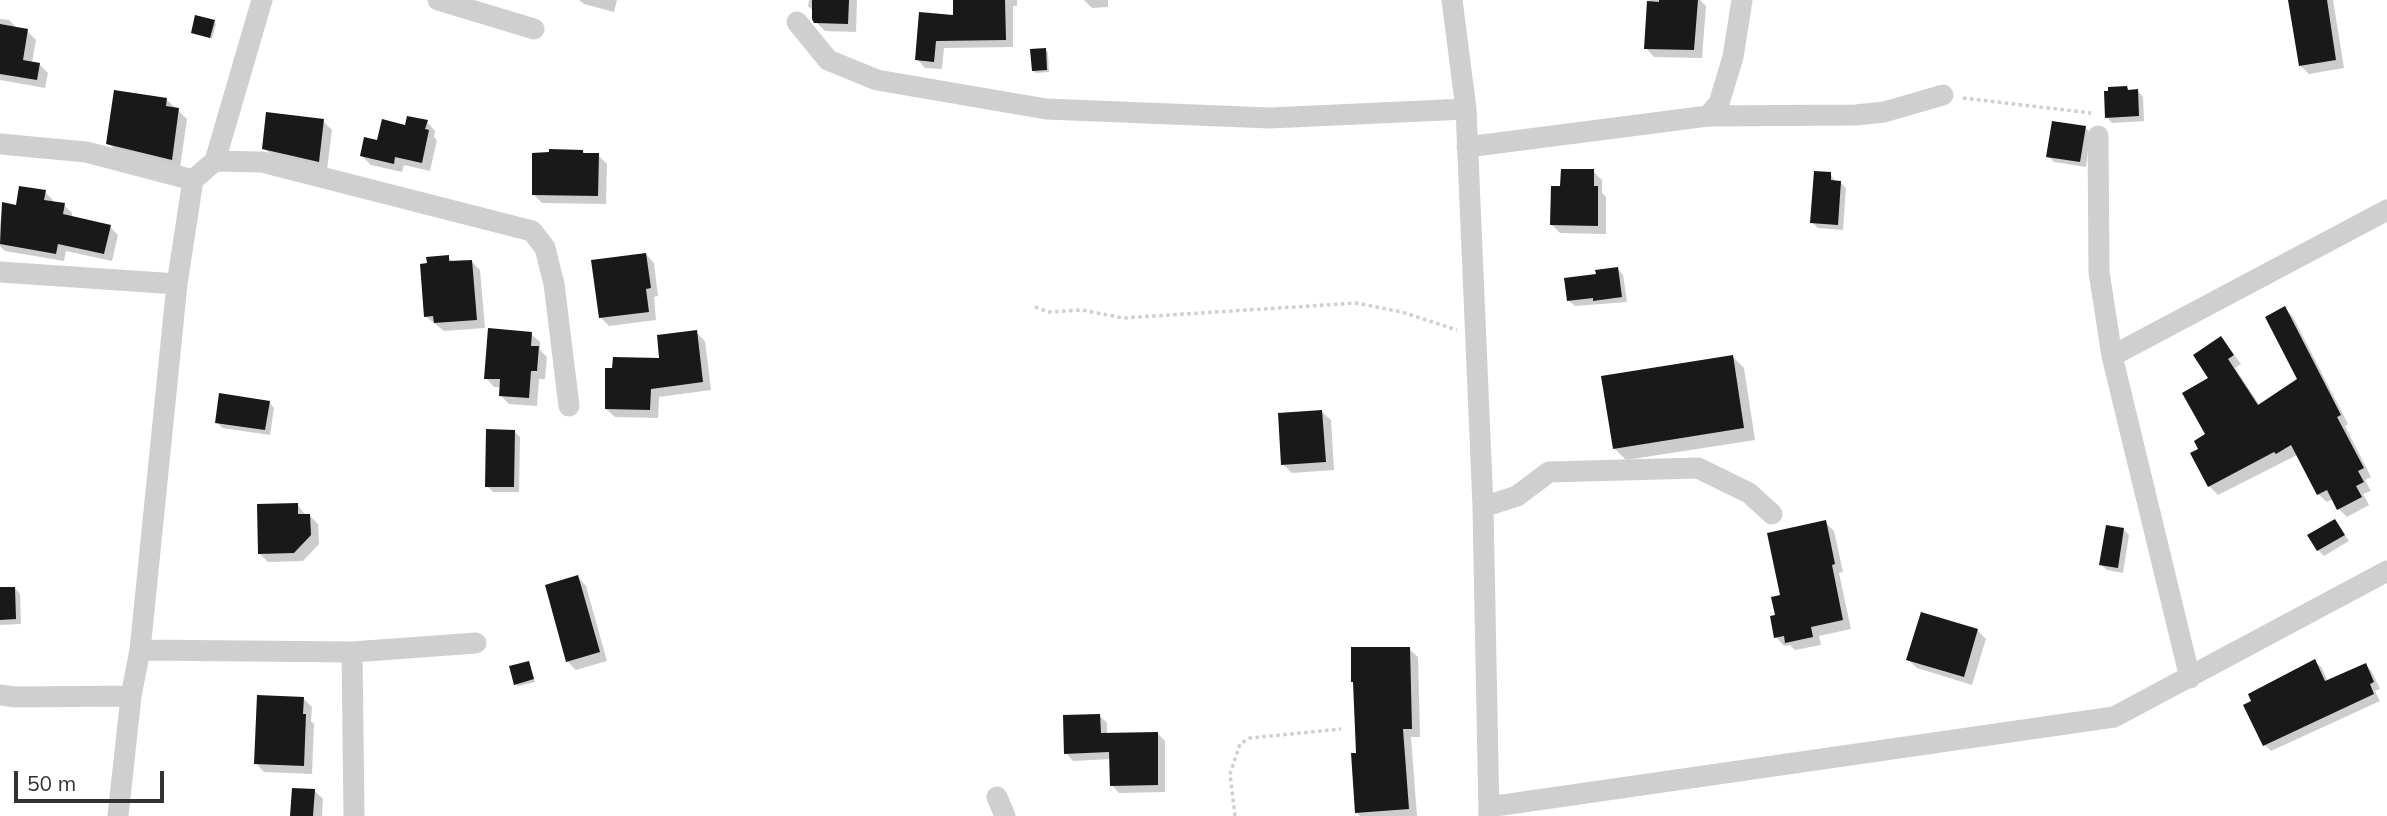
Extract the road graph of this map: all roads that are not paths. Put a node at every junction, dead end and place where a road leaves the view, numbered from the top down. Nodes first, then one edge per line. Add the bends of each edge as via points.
1 (261, 0) edge
2 (438, 0) edge
3 (1452, 0) edge
4 (1742, 0) edge
5 (797, 22) dead end
6 (534, 29) dead end
7 (1943, 95) road end
8 (1466, 109) junction
9 (1708, 116) junction
10 (2098, 136) dead end
11 (0, 144) edge
12 (1467, 147) junction
13 (215, 161) junction
14 (193, 180) junction
15 (2387, 210) edge
16 (0, 272) edge
17 (177, 284) junction
18 (2112, 356) junction
19 (569, 406) dead end
20 (1483, 507) junction
21 (1772, 514) dead end
22 (2387, 571) edge
23 (476, 643) dead end
24 (140, 650) junction
25 (352, 652) junction
26 (2190, 678) junction
27 (0, 695) edge
28 (131, 696) junction
29 (1489, 811) edge
30 (118, 816) edge
31 (354, 816) edge

1 - 13 street
2 - 6 street
3 - 8 street
4 - 9 street via 1733,57 1719,103
5 - 8 street via 828,60 877,80 1046,109 1270,118
7 - 9 street via 1856,115
8 - 12 street
9 - 12 street
10 - 18 street via 2099,272
11 - 14 street via 86,152
12 - 20 street
13 - 14 street
13 - 19 street via 262,162 532,231 545,248 554,284
14 - 17 street
15 - 18 street
16 - 17 street
17 - 24 street
18 - 26 street
20 - 21 street via 1517,496 1549,472 1698,468 1749,493
20 - 29 street
22 - 26 street
23 - 25 street
24 - 25 street
24 - 28 street
25 - 31 street
26 - 29 street via 2114,717
27 - 28 street
28 - 30 street

